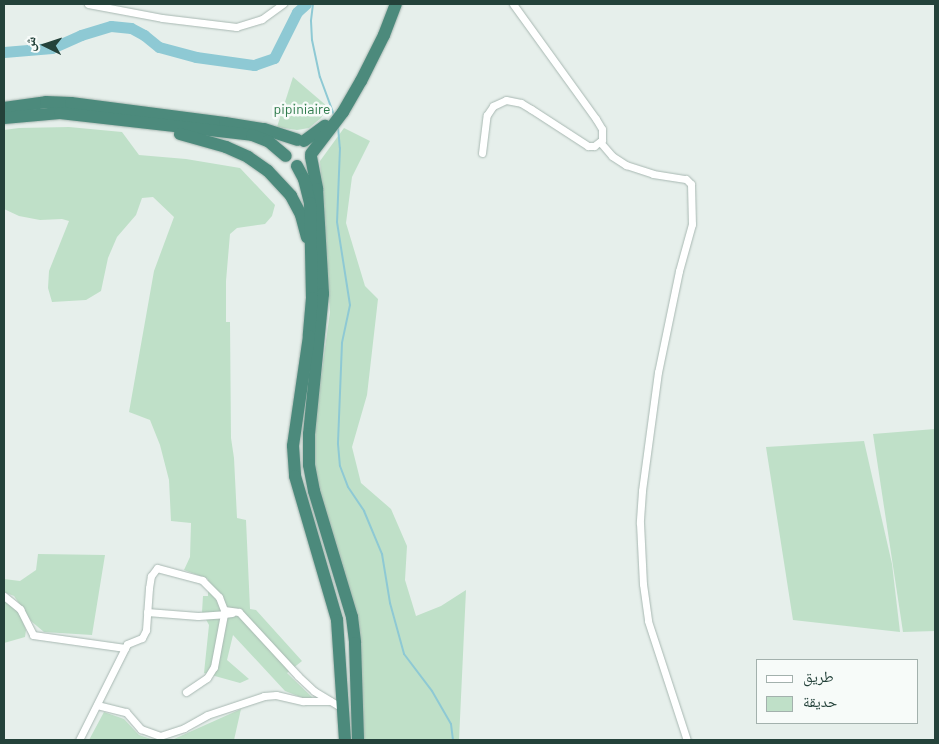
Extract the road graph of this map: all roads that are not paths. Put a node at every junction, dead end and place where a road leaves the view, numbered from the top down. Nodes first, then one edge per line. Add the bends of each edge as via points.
1 (88, 4) edge
2 (283, 4) edge
3 (388, 4) edge
4 (396, 4) edge
5 (514, 4) edge
6 (4, 108) edge
7 (340, 110) junction
8 (4, 118) edge
9 (139, 124) junction
10 (330, 124) junction
11 (301, 141) junction
12 (600, 142) junction
13 (482, 153) dead end
14 (311, 155) junction
15 (286, 156) junction
16 (297, 166) junction
17 (312, 258) junction
18 (4, 596) edge
19 (147, 612) junction
20 (239, 612) junction
21 (224, 614) junction
22 (125, 648) junction
23 (186, 692) dead end
24 (97, 705) junction
25 (338, 705) junction
26 (79, 740) edge
27 (345, 740) edge
28 (358, 740) edge
29 (687, 740) edge

1 - 2 street via 179,21 236,27 262,19
3 - 7 highway
4 - 7 highway via 372,60
5 - 12 street via 596,119 603,136
6 - 11 highway via 46,102 71,103 264,129
7 - 10 highway
8 - 9 highway via 60,113
9 - 15 highway via 252,135 268,141
9 - 17 highway via 215,142 268,171 296,206 305,226
10 - 11 highway
10 - 14 highway
11 - 14 highway via 310,147
11 - 15 highway via 289,144
12 - 13 street via 588,146 532,109 506,100 493,106 487,115
12 - 29 street via 612,156 626,165 686,179 691,184 692,224 658,372 640,523 647,614
14 - 16 highway via 305,164
14 - 28 highway via 317,189 323,294 309,434 309,465 352,617 356,643
15 - 16 highway
16 - 17 highway via 310,203
17 - 25 highway via 310,322 292,446 295,476 337,620
18 - 22 street via 20,609 33,635
19 - 20 street via 151,576 157,568 202,580 219,597 224,610
19 - 21 street via 198,616
19 - 22 street via 142,638
20 - 21 street
20 - 25 street via 298,676
21 - 23 street via 214,668 207,678
22 - 24 street
24 - 25 street via 126,712 141,729 160,736 207,715 270,695
24 - 26 street
25 - 27 highway

